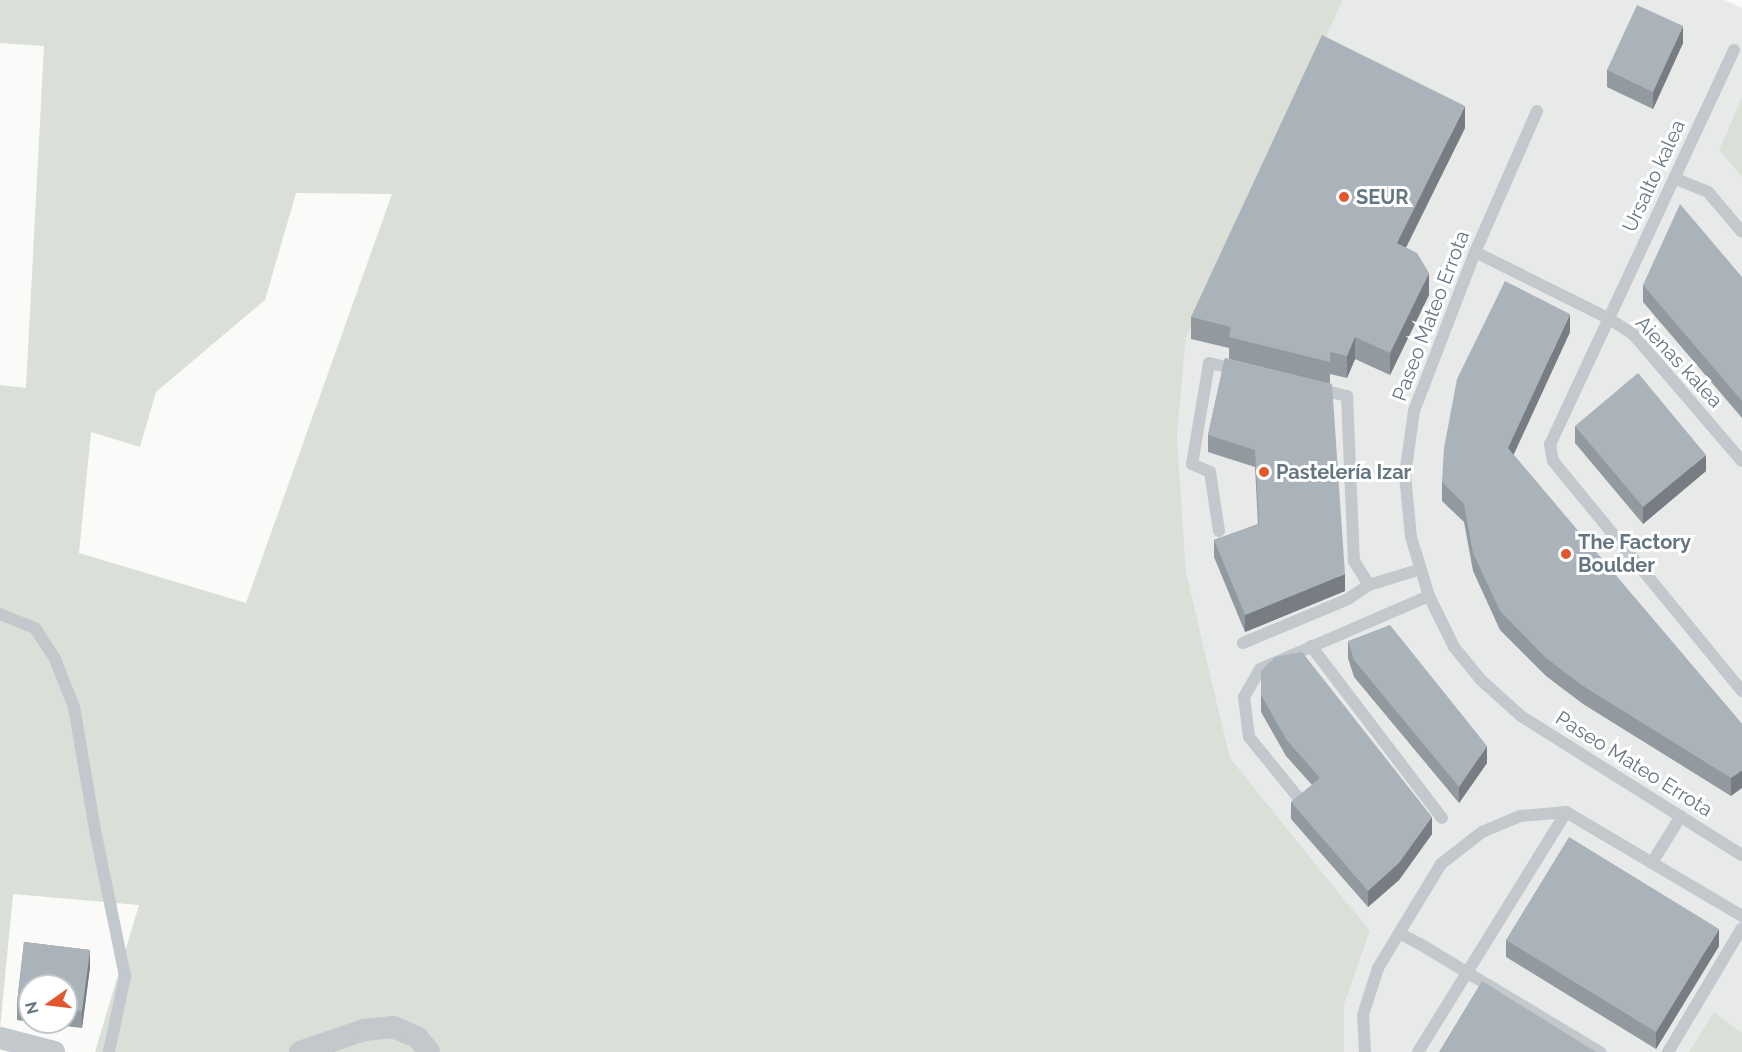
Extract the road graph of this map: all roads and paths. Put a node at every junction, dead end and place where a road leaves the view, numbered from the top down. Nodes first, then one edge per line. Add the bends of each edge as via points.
1 (1734, 50) dead end
2 (1537, 111) dead end
3 (1676, 179) junction
4 (1742, 232) edge
5 (1475, 252) junction
6 (1608, 318) junction
7 (1255, 374) edge
8 (1301, 385) edge
9 (1742, 461) edge
10 (1219, 531) dead end
11 (1421, 569) junction
12 (1369, 585) junction
13 (1429, 597) junction
14 (0, 614) edge
15 (1243, 643) dead end
16 (1311, 646) junction
17 (1742, 691) edge
18 (1297, 796) edge
19 (1566, 812) junction
20 (1681, 816) junction
21 (1442, 818) dead end
22 (1742, 855) edge
23 (1653, 861) junction
24 (1742, 916) edge
25 (1742, 928) edge
26 (1399, 933) junction
27 (0, 1038) edge
28 (54, 1052) edge
29 (109, 1052) edge
30 (300, 1052) edge
31 (429, 1052) edge
32 (1365, 1052) edge
33 (1418, 1052) edge
34 (1600, 1052) edge
35 (1668, 1052) edge

1 - 3 lane, Ursalto kalea
2 - 5 lane, Paseo Mateo Errota
3 - 4 lane via 1708,192
3 - 6 lane, Ursalto kalea
5 - 6 lane
5 - 11 lane, Paseo Mateo Errota via 1414,411 1405,475 1411,537
6 - 9 lane, Aienas kalea via 1633,334
6 - 17 lane, Ursalto kalea via 1550,444 1553,461
7 - 10 lane via 1209,363 1192,464 1210,472
8 - 12 lane via 1347,396 1354,561
11 - 12 lane
11 - 13 lane, Paseo Mateo Errota
12 - 15 lane via 1348,599
13 - 16 lane
13 - 20 lane, Paseo Mateo Errota via 1454,647 1481,680 1521,717
14 - 29 lane via 35,628 55,659 74,707 125,976
16 - 18 lane via 1260,669 1244,697 1249,737
16 - 21 lane
19 - 23 lane
19 - 26 lane via 1520,816 1482,832 1441,864
19 - 33 lane
20 - 22 lane, Paseo Mateo Errota
20 - 23 lane
23 - 24 lane
25 - 35 lane
26 - 32 lane via 1378,968 1363,1015
26 - 34 lane, bridge
27 - 28 street
30 - 31 street via 364,1030 393,1027 417,1037

